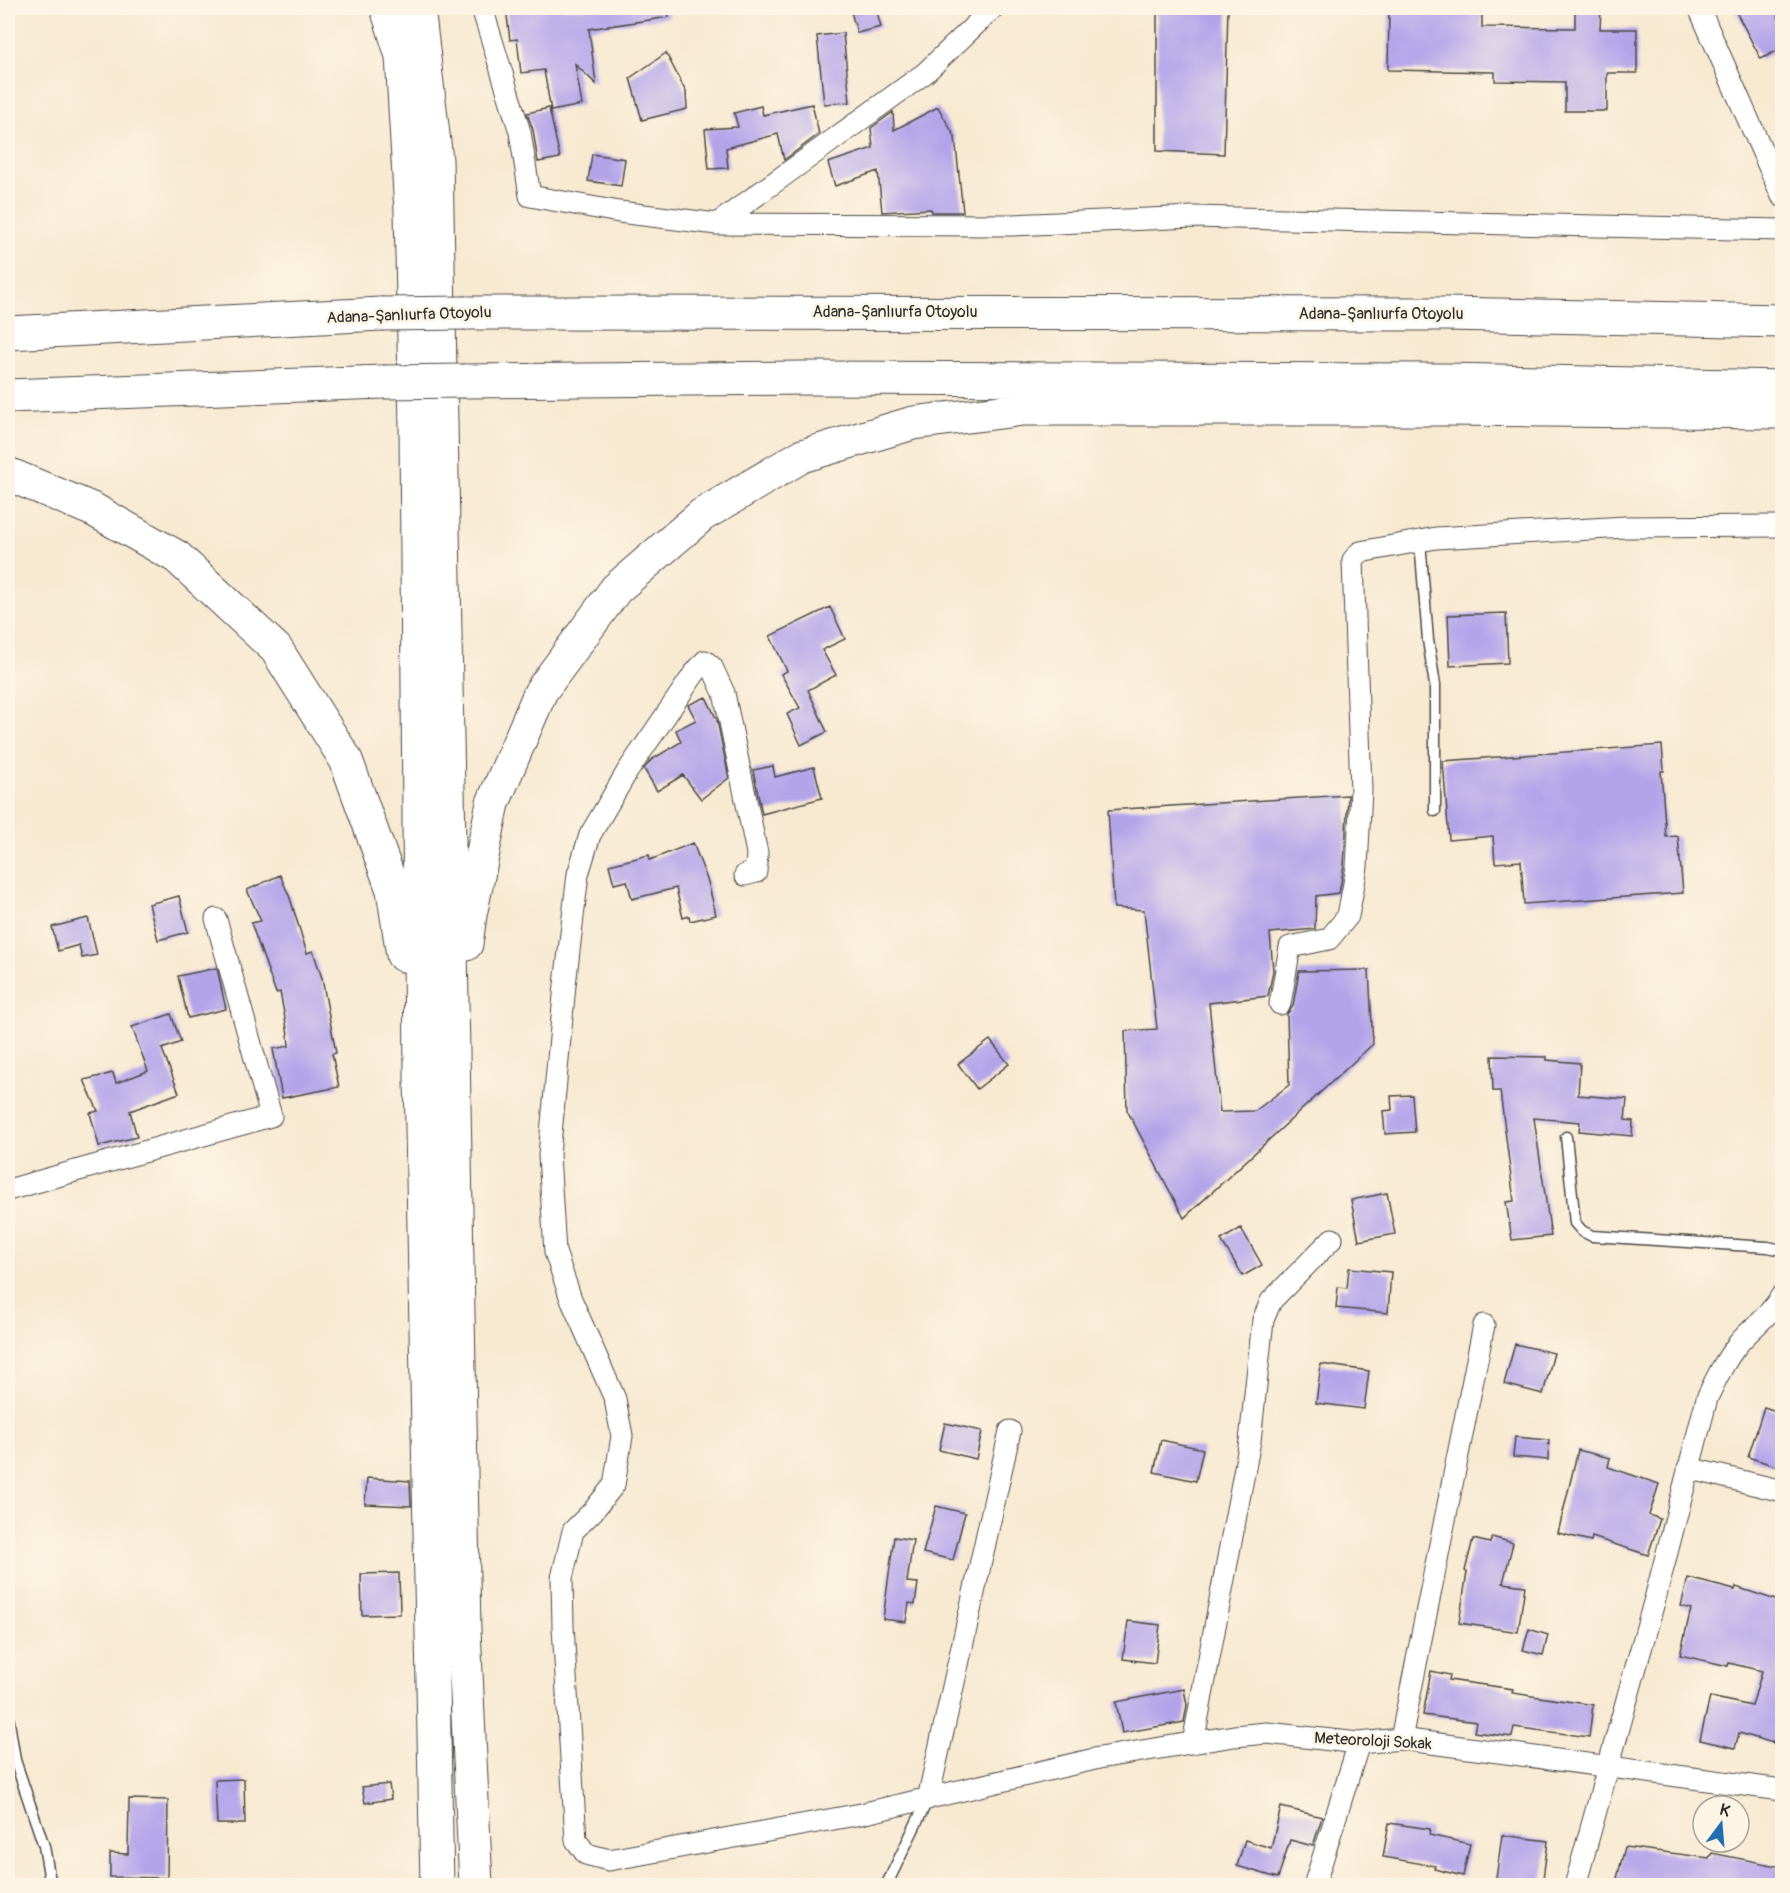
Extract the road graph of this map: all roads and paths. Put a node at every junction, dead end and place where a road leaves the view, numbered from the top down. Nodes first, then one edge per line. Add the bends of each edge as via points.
1 (387, 8) edge
2 (416, 8) edge
3 (482, 8) edge
4 (993, 8) edge
5 (1699, 8) edge
6 (1782, 196) edge
7 (717, 224) junction
8 (1782, 230) edge
9 (381, 314) junction
10 (8, 316) edge
11 (1770, 321) edge
12 (8, 333) edge
13 (1782, 387) edge
14 (8, 396) edge
15 (1750, 399) junction
16 (1782, 412) edge
17 (8, 474) edge
18 (1782, 526) edge
19 (1420, 541) junction
20 (1435, 811) dead end
21 (745, 875) dead end
22 (216, 919) dead end
23 (1280, 1004) dead end
24 (453, 1062) junction
25 (421, 1076) junction
26 (1566, 1137) dead end
27 (8, 1190) edge
28 (1332, 1239) dead end
29 (1782, 1250) edge
30 (1780, 1305) edge
31 (1484, 1325) dead end
32 (1010, 1431) dead end
33 (1688, 1468) junction
34 (1782, 1491) edge
35 (8, 1716) edge
36 (1401, 1739) junction
37 (1193, 1743) junction
38 (1359, 1743) junction
39 (1607, 1767) junction
40 (1782, 1790) edge
41 (928, 1799) junction
42 (51, 1886) edge
43 (437, 1886) edge
44 (476, 1886) edge
45 (886, 1886) edge
46 (1314, 1886) edge
47 (1575, 1886) edge

1 - 25 highway via 402,56 411,211
2 - 24 highway via 436,160
3 - 7 street via 520,132 530,196
4 - 7 street via 925,73
5 - 6 street
7 - 8 street via 1012,225 1193,217
9 - 10 highway
9 - 11 highway, Adana-Şanlıurfa Otoyolu, bridge via 1445,314
9 - 12 highway, Adana-Şanlıurfa Otoyolu
13 - 15 highway
14 - 15 highway, bridge via 383,382 790,378 1372,380
15 - 16 highway
15 - 24 highway via 1443,409 1023,409 914,423 802,456 702,515 616,589 541,691 493,803 470,915
17 - 25 highway via 94,510 177,557 276,649 346,760 393,890
18 - 19 street via 1626,527
19 - 20 lane via 1435,685
19 - 23 street via 1360,552 1353,560 1361,790 1358,867 1348,916 1329,939 1290,947
21 - 41 street, Meteoroloji Sokak via 756,872 757,853 724,693 705,661 627,772 590,835 578,874 565,985 549,1155 555,1252 615,1399 622,1436 614,1485 573,1531 562,1578 576,1840 586,1854 609,1860 861,1815
22 - 27 street via 271,1116
24 - 44 highway via 464,1630
25 - 43 highway
26 - 29 lane via 1575,1223 1581,1231 1592,1236
28 - 37 street via 1271,1301 1263,1320 1250,1441
30 - 33 street via 1738,1344 1720,1370 1707,1398
31 - 36 street
32 - 41 street
33 - 34 street
33 - 39 street
35 - 42 lane via 15,1760 44,1846
36 - 38 street, Meteoroloji Sokak
36 - 39 street, Meteoroloji Sokak
37 - 38 street, Meteoroloji Sokak via 1268,1733
37 - 41 street, Meteoroloji Sokak via 1099,1758
38 - 46 street
39 - 40 street, Meteoroloji Sokak
39 - 47 street
41 - 45 lane

